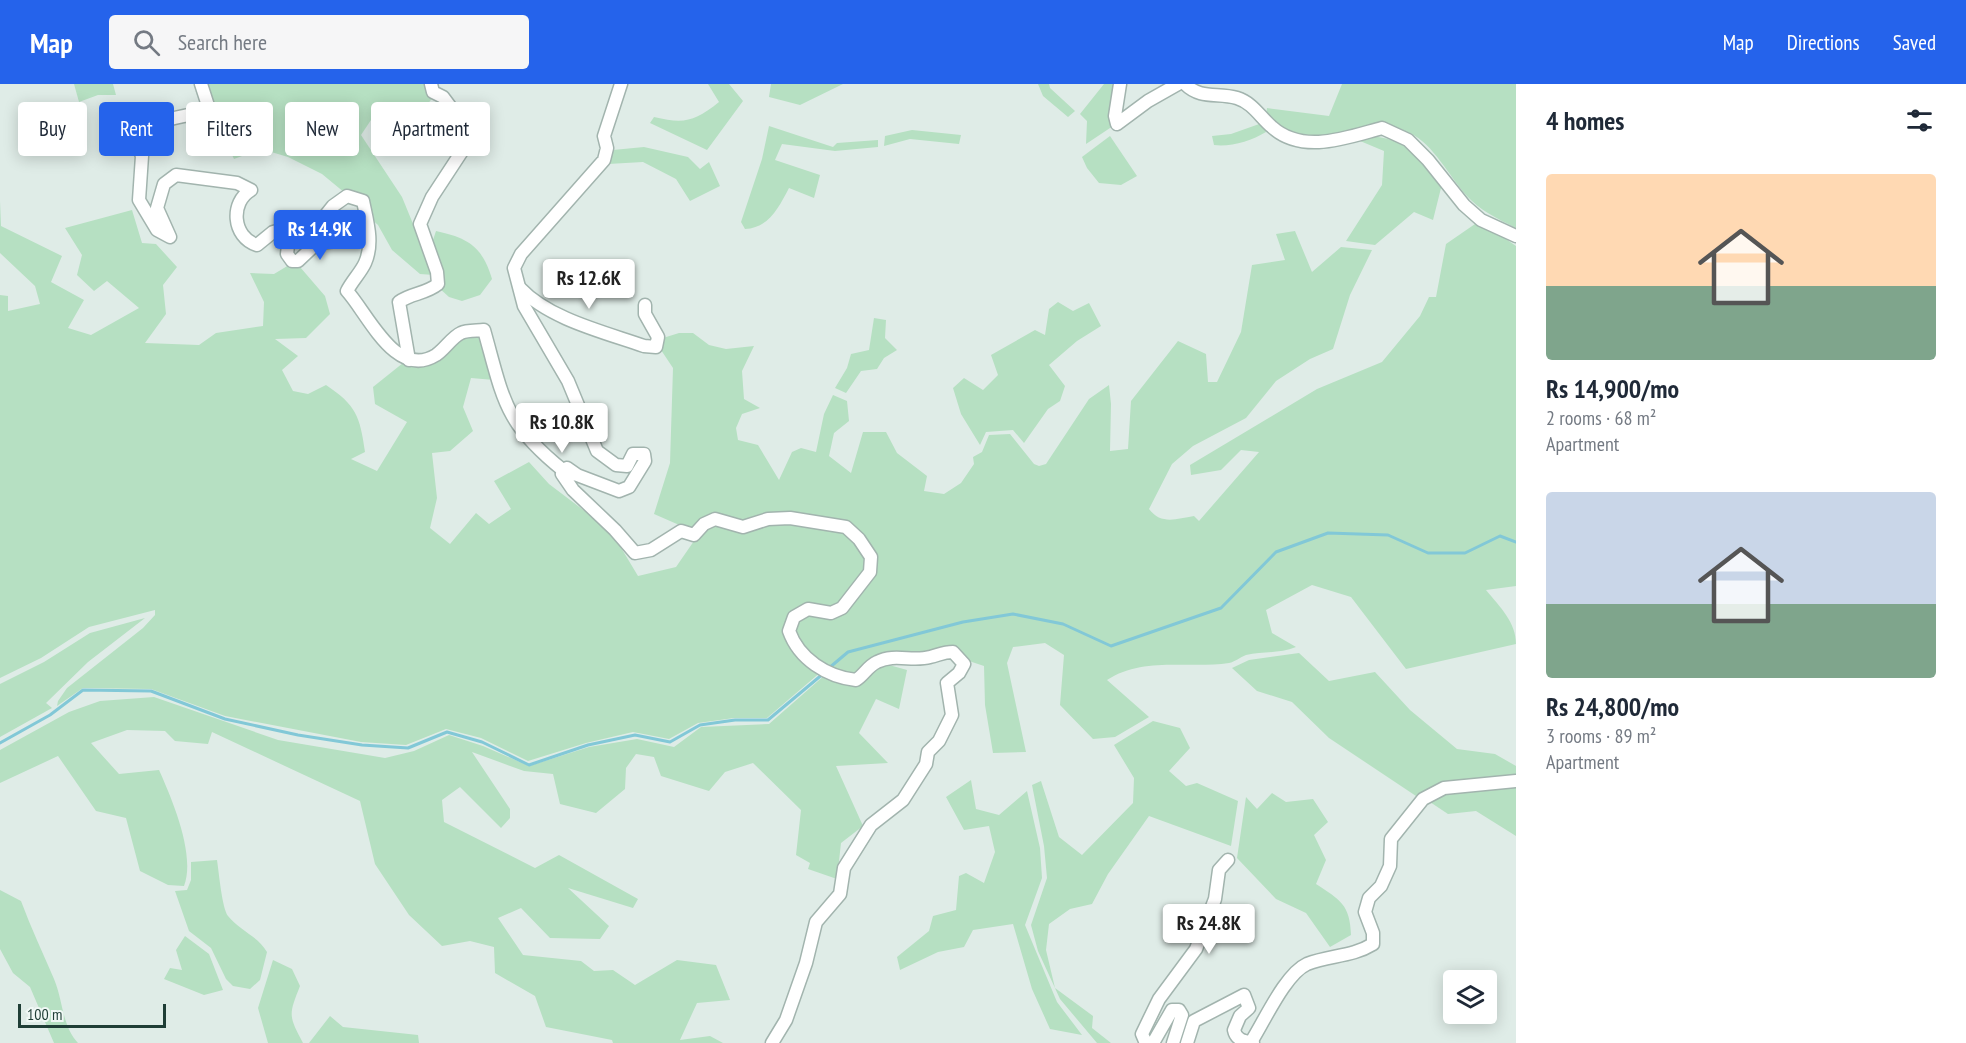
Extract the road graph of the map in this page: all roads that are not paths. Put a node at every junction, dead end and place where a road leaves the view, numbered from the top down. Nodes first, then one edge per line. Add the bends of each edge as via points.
1 (201, 84) edge
2 (431, 84) edge
3 (621, 84) edge
4 (1120, 84) edge
5 (1178, 84) edge
6 (1185, 84) edge
7 (1516, 236) edge
8 (517, 285) junction
9 (645, 304) dead end
10 (410, 360) junction
11 (564, 471) junction
12 (1516, 781) edge
13 (1228, 860) dead end
14 (772, 1043) edge
15 (1151, 1043) edge
16 (1173, 1043) edge
17 (1187, 1043) edge
18 (1252, 1043) edge

1 - 10 street via 212,118 207,122 195,114 183,115 159,124 146,124 138,130 136,142 142,156 139,200 147,216 170,237 157,208 164,184 176,175 237,183 251,190 242,195 235,217 251,243 256,245 273,232 285,230 289,237 287,254 292,261 298,261 317,243 339,241 325,216 333,206 347,196 363,201 370,245 365,265 347,291 380,338
2 - 10 street via 433,92 443,97 472,136 432,197 420,224 438,284 399,302
3 - 8 street via 604,136 604,160 521,254 514,268
4 - 5 street via 1115,116 1118,124
6 - 7 street via 1205,95 1237,98 1256,108 1273,128 1318,143 1382,128 1408,140 1481,220
8 - 9 street via 541,307 644,346 656,346 658,337 645,314
8 - 11 street via 533,325 568,381 597,451 616,465 627,466 633,454 644,454 645,460 629,487 619,491 567,468
10 - 11 street via 419,362 435,356 461,333 484,330 505,405 533,445
11 - 14 street via 562,474 573,490 634,553 651,550 681,531 694,535 715,519 743,527 768,519 790,518 846,527 871,557 870,573 842,608 831,613 808,609 794,617 789,631 795,648 839,679 856,680 881,660 930,657 941,651 953,652 964,663 947,683 952,715 939,741 928,752 926,764 903,800 871,825 844,868 840,894 816,922 786,1020
12 - 18 street via 1444,788 1423,799 1391,839 1390,866 1381,886 1369,898 1365,912 1373,944 1345,956 1304,965 1287,982
13 - 15 street via 1219,870 1215,899 1196,949 1151,1011 1142,1034
15 - 16 street via 1172,1010 1179,1010 1182,1015
17 - 18 street via 1194,1021 1244,995 1249,1008 1240,1016 1235,1036

